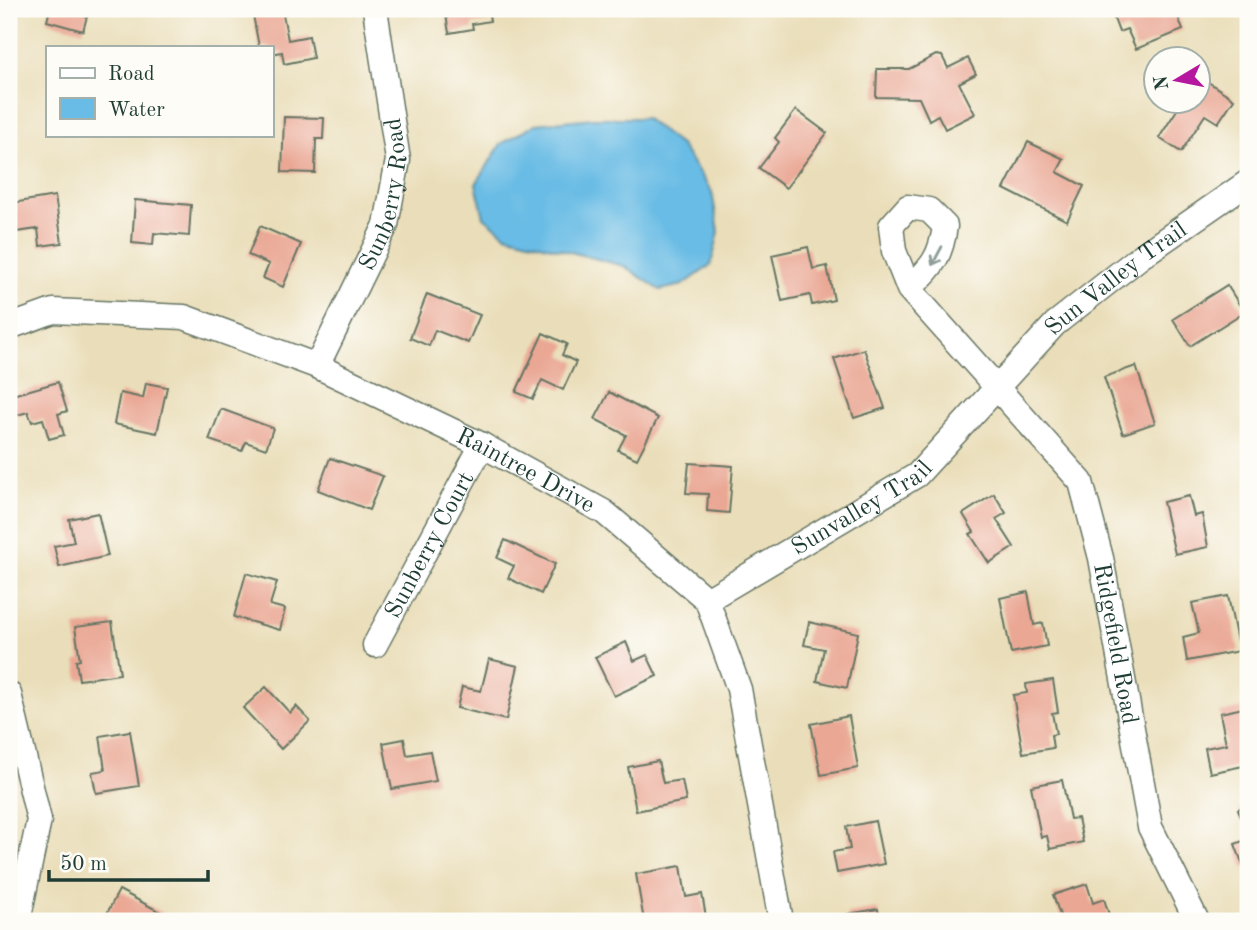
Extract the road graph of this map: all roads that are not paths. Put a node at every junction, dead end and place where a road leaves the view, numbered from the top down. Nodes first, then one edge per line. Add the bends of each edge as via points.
1 (375, 9) edge
2 (1248, 182) edge
3 (909, 289) dead end
4 (9, 327) edge
5 (317, 366) junction
6 (997, 388) junction
7 (482, 445) junction
8 (707, 600) junction
9 (375, 645) dead end
10 (9, 694) edge
11 (18, 921) edge
12 (780, 921) edge
13 (1197, 921) edge

1 - 5 street, Sunberry Road via 398,160 386,225
2 - 6 street, Sun Valley Trail via 1140,257 1055,324
3 - 6 street, Ridgefield Road
4 - 5 street, Raintree Drive via 53,311 184,317
5 - 7 street, Raintree Drive
6 - 8 street, Sunvalley Trail via 917,475
6 - 13 street, Ridgefield Road via 1080,482 1101,558 1150,827
7 - 8 street, Raintree Drive via 604,512
7 - 9 street, Sunberry Court
8 - 12 street, Raintree Drive via 739,690
10 - 11 street via 39,820

